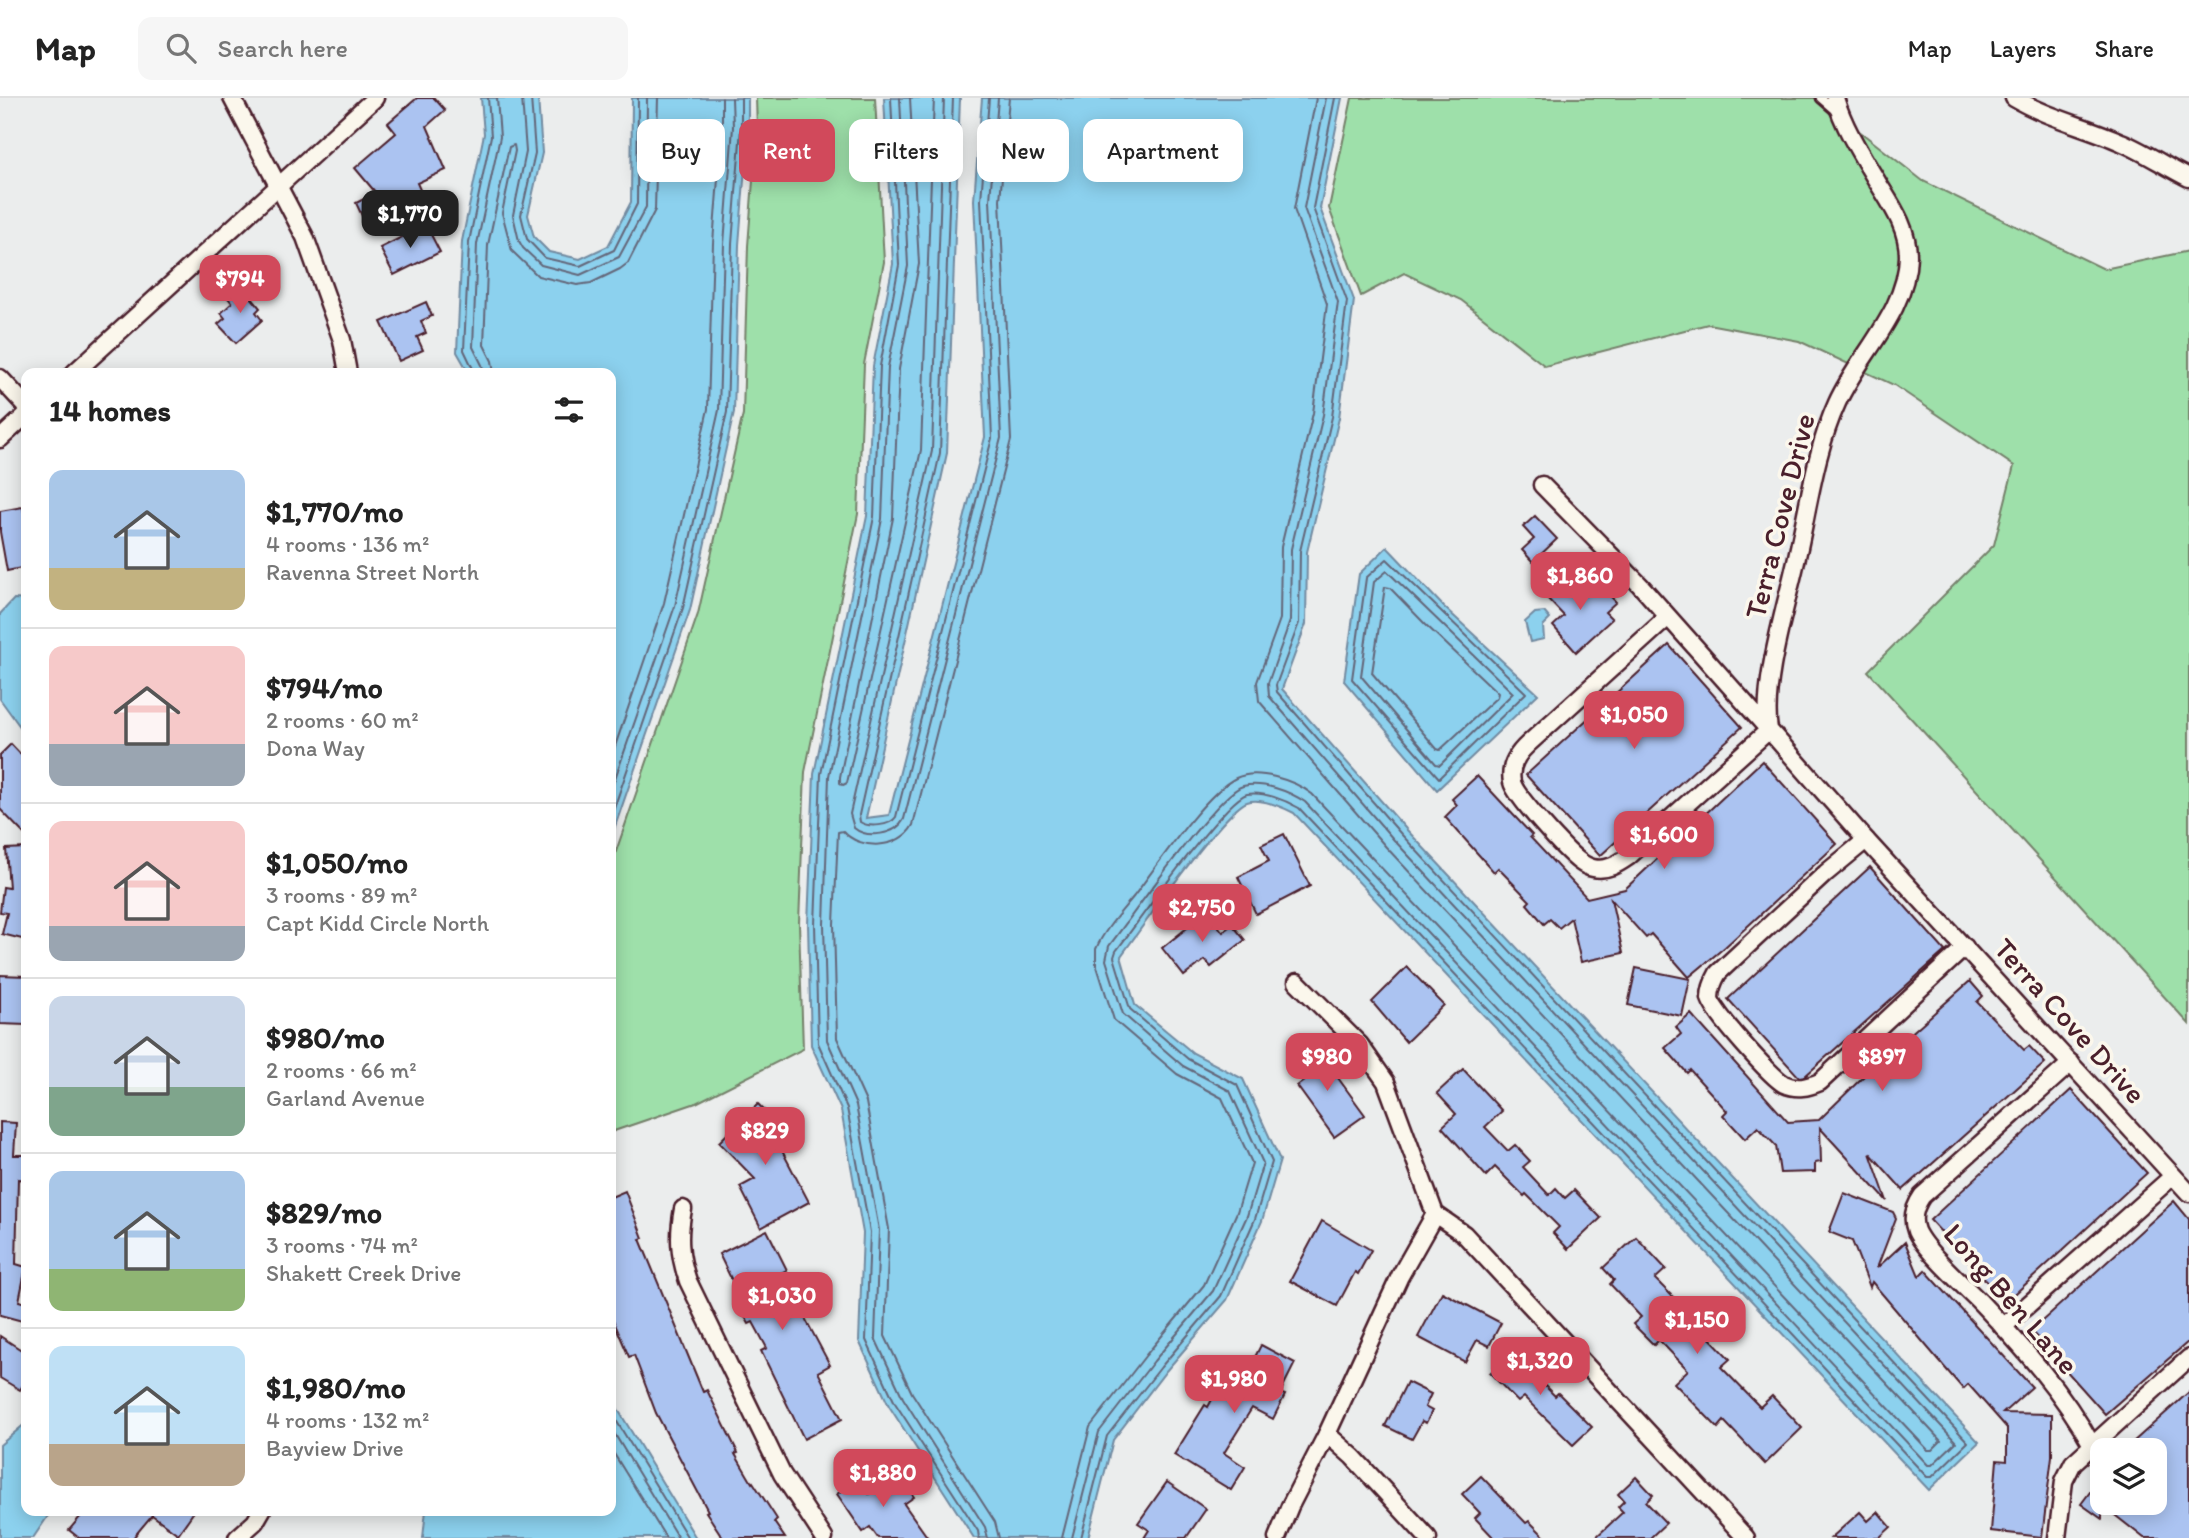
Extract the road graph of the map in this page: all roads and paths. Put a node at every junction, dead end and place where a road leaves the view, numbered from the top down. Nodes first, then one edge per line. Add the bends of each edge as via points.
1 (232, 98) edge
2 (375, 98) edge
3 (1821, 98) edge
4 (1835, 98) edge
5 (2014, 98) edge
6 (1841, 115) junction
7 (2189, 178) edge
8 (278, 185) junction
9 (79, 368) edge
10 (347, 368) edge
11 (0, 378) edge
12 (21, 401) edge
13 (21, 420) edge
14 (0, 439) edge
15 (1542, 485) dead end
16 (1668, 617) junction
17 (1769, 730) junction
18 (1866, 840) junction
19 (1965, 947) junction
20 (1297, 982) dead end
21 (2071, 1063) junction
22 (2174, 1176) junction
23 (2189, 1193) edge
24 (683, 1209) dead end
25 (1435, 1214) junction
26 (2003, 1327) junction
27 (2189, 1358) edge
28 (1327, 1434) junction
29 (2100, 1438) edge
30 (2090, 1441) edge
31 (2090, 1447) edge
32 (258, 1516) edge
33 (237, 1538) edge
34 (824, 1538) edge
35 (1278, 1538) edge
36 (1428, 1538) edge
37 (1746, 1538) edge
38 (2057, 1538) edge

1 - 8 street
2 - 8 street
3 - 6 lane
4 - 6 street, Terra Cove Drive
5 - 7 street via 2120,141
6 - 17 street, Terra Cove Drive via 1902,225 1907,270 1897,303 1827,425 1773,665
8 - 9 street
8 - 10 street via 325,289
11 - 12 street
13 - 14 street
15 - 16 street, Terra Cove Drive
16 - 17 street, Terra Cove Drive
16 - 17 street via 1521,750 1511,775 1520,798 1577,859 1597,869 1612,867
17 - 18 street, Terra Cove Drive
18 - 19 street, Terra Cove Drive
18 - 19 street via 1718,972 1710,1000 1721,1020 1782,1083 1797,1088 1820,1082
19 - 21 street, Terra Cove Drive
20 - 25 street via 1360,1045 1386,1082
21 - 22 street, Terra Cove Drive
21 - 26 street, Long Ben Lane via 1916,1205 1914,1227 1920,1239
22 - 23 street, Terra Cove Drive
22 - 26 street
24 - 34 street via 679,1252 688,1281 782,1474
25 - 28 street via 1400,1276
25 - 37 street via 1464,1234
26 - 30 street, Long Ben Lane via 2079,1421
27 - 29 street
28 - 35 street
28 - 36 street
31 - 38 street via 2073,1463 2064,1481
32 - 33 street

